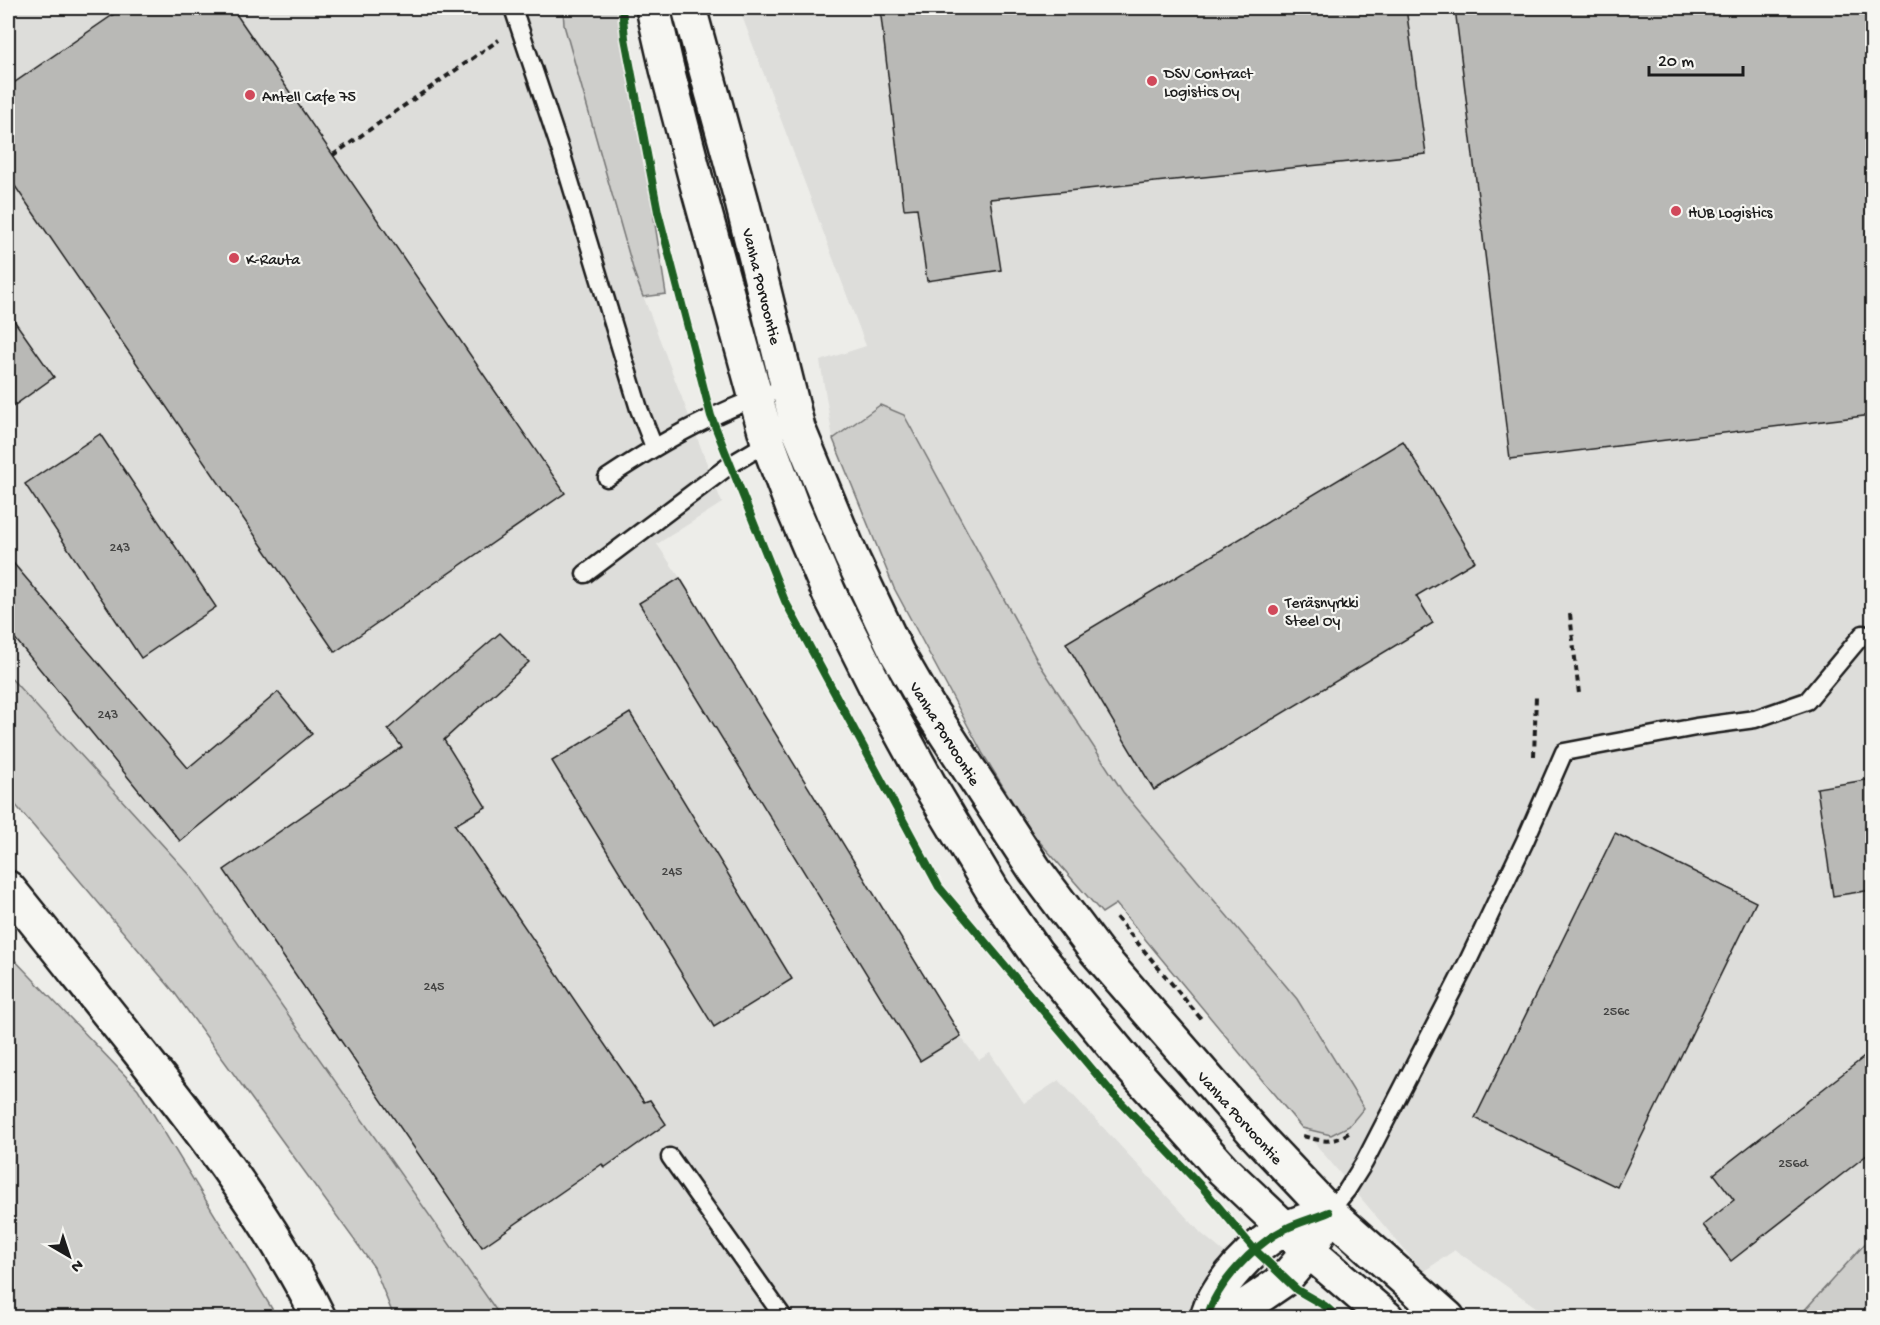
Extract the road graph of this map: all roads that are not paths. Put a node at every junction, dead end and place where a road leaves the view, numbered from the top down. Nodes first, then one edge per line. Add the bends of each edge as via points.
1 (513, 8) edge
2 (653, 8) edge
3 (689, 8) edge
4 (787, 387) junction
5 (755, 398) junction
6 (798, 428) junction
7 (768, 442) junction
8 (654, 447) junction
9 (607, 478) dead end
10 (585, 574) dead end
11 (1863, 634) dead end
12 (8, 888) edge
13 (670, 1157) dead end
14 (1329, 1212) junction
15 (1286, 1229) junction
16 (1309, 1251) junction
17 (319, 1317) edge
18 (784, 1317) edge
19 (1207, 1317) edge
20 (1227, 1317) edge
21 (1387, 1317) edge
22 (1448, 1317) edge

1 - 8 lane
2 - 5 main road
3 - 4 main road, Vanha Porvoontie
4 - 5 lane
4 - 6 main road, Vanha Porvoontie
5 - 7 main road
5 - 8 lane via 711,416
6 - 7 lane
6 - 14 main road, Vanha Porvoontie via 851,556 897,653 948,739 1035,870 1103,960
7 - 10 lane via 730,465
7 - 15 main road via 792,506 879,693 994,893 1036,953 1130,1066 1223,1170
8 - 9 lane
11 - 14 lane via 1807,701 1755,719 1564,752 1468,961 1364,1163
12 - 17 main road via 197,1126 242,1189
13 - 18 lane
14 - 15 main road
14 - 16 main road
14 - 22 main road, Vanha Porvoontie
15 - 16 main road
15 - 19 main road via 1254,1249 1215,1298
16 - 20 main road via 1284,1279
16 - 21 main road

